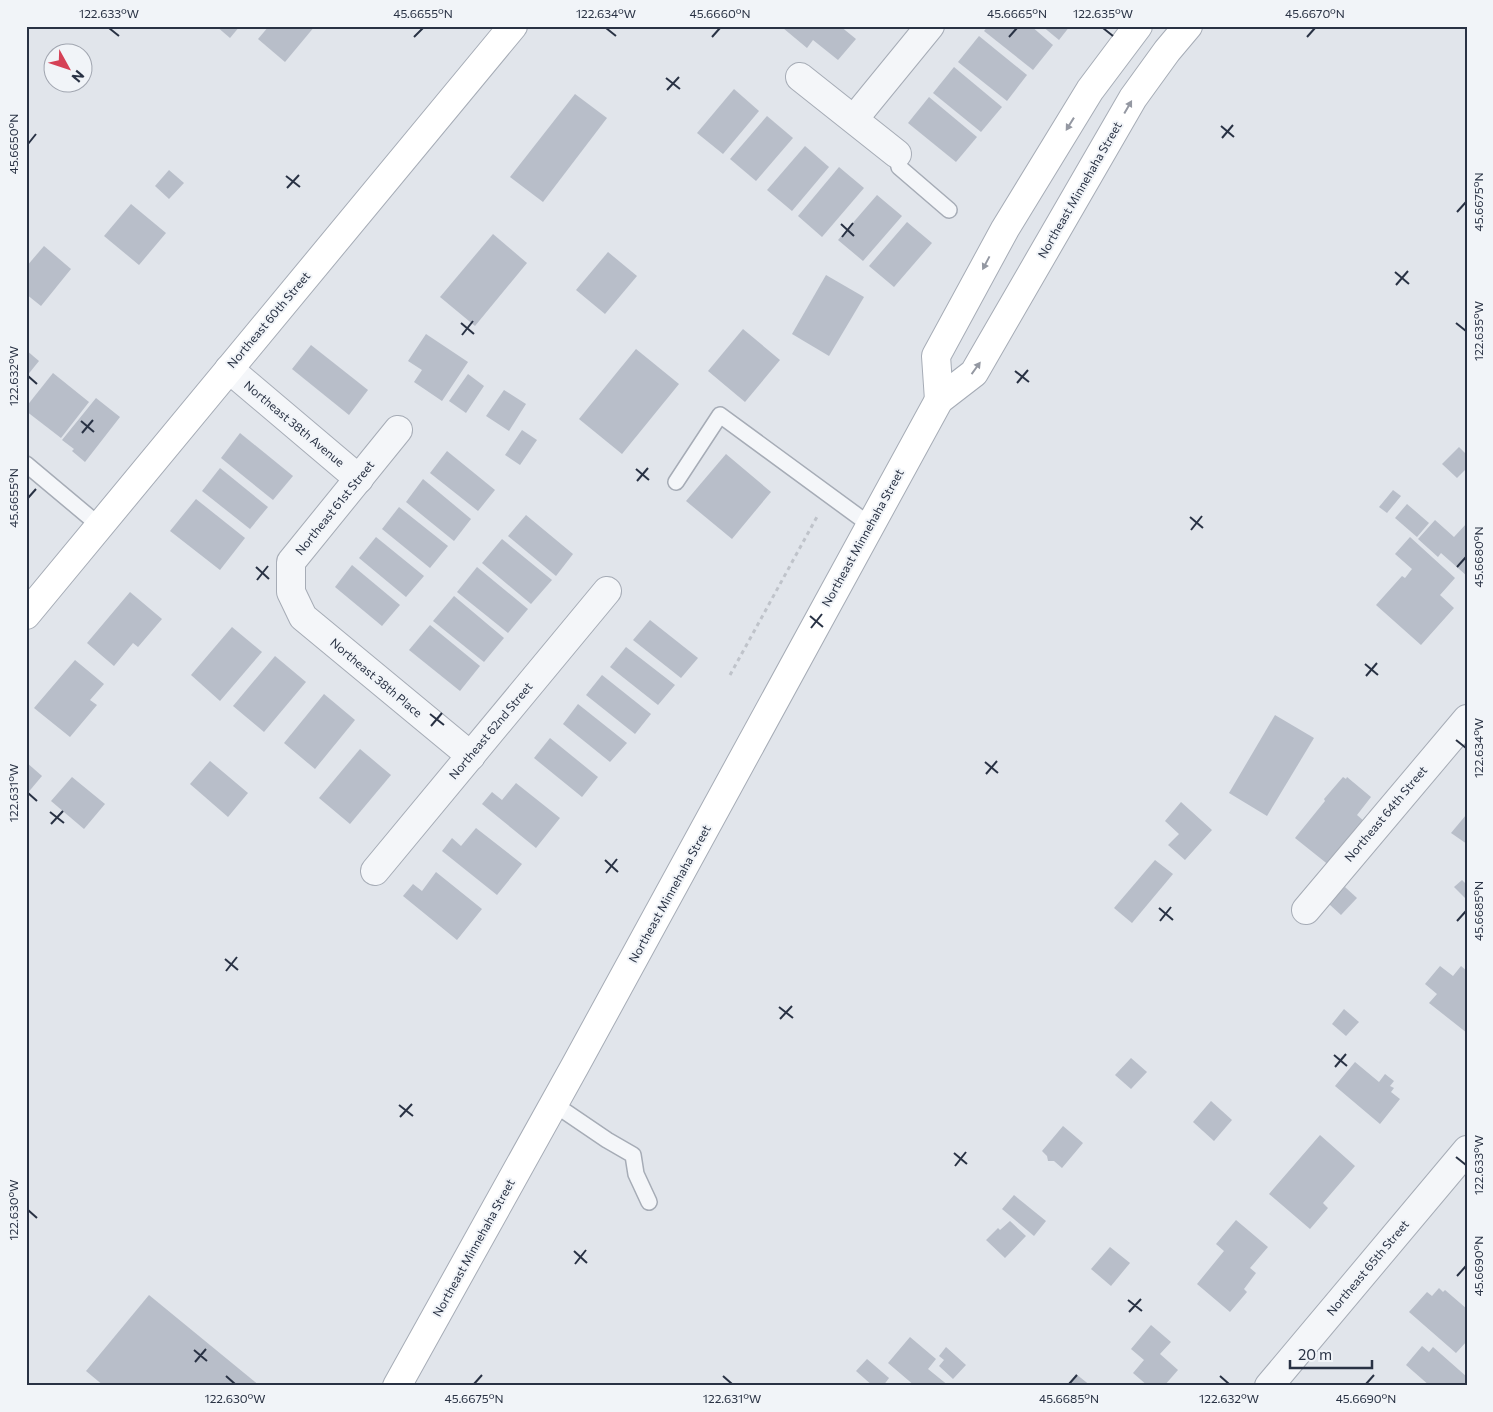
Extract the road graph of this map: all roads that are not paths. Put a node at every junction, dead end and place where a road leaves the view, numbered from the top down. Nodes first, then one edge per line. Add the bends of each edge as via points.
1 (513, 26) edge
2 (930, 26) edge
3 (1138, 26) edge
4 (1188, 26) edge
5 (800, 77) dead end
6 (854, 119) junction
7 (897, 154) joint
8 (949, 210) dead end
9 (229, 369) junction
10 (939, 400) junction
11 (398, 430) dead end
12 (26, 464) edge
13 (359, 479) junction
14 (676, 482) dead end
15 (870, 525) junction
16 (100, 526) junction
17 (607, 591) dead end
18 (290, 592) joint
19 (26, 615) edge
20 (1467, 719) edge
21 (471, 756) junction
22 (375, 870) dead end
23 (1306, 910) dead end
24 (554, 1104) junction
25 (1467, 1150) edge
26 (649, 1202) dead end
27 (397, 1386) edge
28 (1269, 1386) edge

1 - 9 main road, Northeast 60th Street
2 - 6 street
3 -> 10 main road via 1090,90 1010,221 936,356
10 -> 4 main road, Northeast Minnehaha Street via 974,373 1133,98
5 - 6 street
6 - 7 street
7 - 8 lane via 899,167
9 - 13 street, Northeast 38th Avenue
9 - 16 main road, Northeast 60th Street
10 - 15 main road, Northeast Minnehaha Street
11 - 13 street, Northeast 61st Street
12 - 16 lane
13 - 18 street, Northeast 61st Street via 291,562
14 - 15 lane via 720,415
15 - 24 main road, Northeast Minnehaha Street
16 - 19 main road, Northeast 60th Street
17 - 21 street, Northeast 62nd Street
18 - 21 street, Northeast 38th Place via 303,617
20 - 23 street, Northeast 64th Street
21 - 22 street, Northeast 62nd Street
24 - 26 lane via 633,1155 636,1174
24 - 27 main road, Northeast Minnehaha Street
25 - 28 street, Northeast 65th Street

